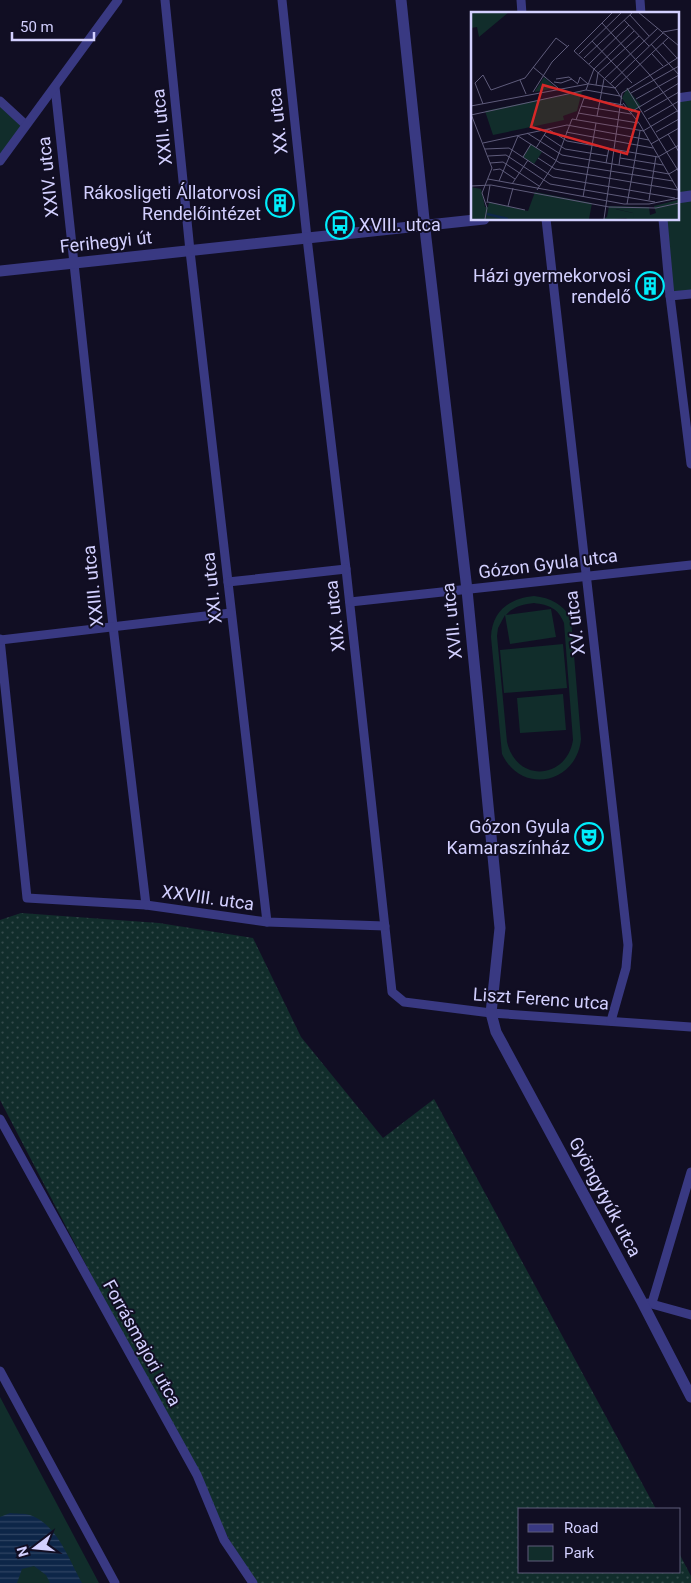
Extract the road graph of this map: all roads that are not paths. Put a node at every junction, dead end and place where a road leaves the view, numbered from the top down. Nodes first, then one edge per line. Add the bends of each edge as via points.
1 (118, 0) edge
2 (165, 0) edge
3 (282, 0) edge
4 (401, 0) edge
5 (55, 87) junction
6 (691, 96) edge
7 (678, 98) edge
8 (0, 101) edge
9 (26, 125) junction
10 (0, 160) edge
11 (691, 196) edge
12 (678, 198) edge
13 (476, 220) edge
14 (546, 220) edge
15 (663, 220) edge
16 (425, 226) junction
17 (307, 238) junction
18 (190, 250) junction
19 (73, 263) junction
20 (0, 271) edge
21 (691, 294) edge
22 (670, 296) junction
23 (691, 464) edge
24 (691, 565) edge
25 (346, 569) junction
26 (586, 576) junction
27 (228, 582) junction
28 (467, 590) junction
29 (350, 602) junction
30 (231, 613) junction
31 (113, 626) junction
32 (0, 640) edge
33 (146, 906) junction
34 (267, 922) junction
35 (385, 926) junction
36 (392, 992) joint
37 (491, 1013) junction
38 (611, 1021) junction
39 (691, 1027) edge
40 (0, 1120) edge
41 (691, 1172) edge
42 (647, 1303) junction
43 (691, 1315) edge
44 (0, 1371) edge
45 (691, 1397) edge
46 (115, 1583) edge
47 (253, 1583) edge

1 - 5 street
2 - 18 street, XXII. utca
3 - 17 street, XX. utca
4 - 16 street
5 - 9 street
5 - 19 street, XXIV. utca
6 - 7 street
8 - 9 street
9 - 10 street
11 - 12 street
13 - 16 street, Ferihegyi út
14 - 26 street, XV. utca
15 - 22 street
16 - 17 street, Ferihegyi út
16 - 28 street, XVII. utca
17 - 18 street, Ferihegyi út
17 - 25 street, XIX. utca
18 - 19 street, Ferihegyi út
18 - 27 street, XXI. utca
19 - 20 street, Ferihegyi út
19 - 31 street, XXIII. utca
21 - 22 street
22 - 23 street
24 - 26 street, Gózon Gyula utca
25 - 27 street
25 - 29 street, XIX. utca
26 - 28 street, Gózon Gyula utca
26 - 38 street, XV. utca via 628,945 626,968
27 - 30 street, XXI. utca
28 - 29 street, Gózon Gyula utca
28 - 37 street, XVII. utca via 500,928
29 - 35 street, XIX. utca
30 - 31 street
30 - 34 street, XXI. utca
31 - 32 street
31 - 33 street, XXIII. utca
32 - 33 street, XXVIII. utca via 27,898
33 - 34 street, XXVIII. utca
34 - 35 street, XXVIII. utca
35 - 36 street, XIX. utca
36 - 37 street, Liszt Ferenc utca via 404,1002
37 - 38 street, Liszt Ferenc utca
37 - 42 street, Gyöngytyúk utca via 496,1032
38 - 39 street, Liszt Ferenc utca
40 - 47 street, Forrásmajori utca via 197,1475 224,1540
41 - 42 street
42 - 43 street
42 - 45 street, Gyöngytyúk utca
44 - 46 street

